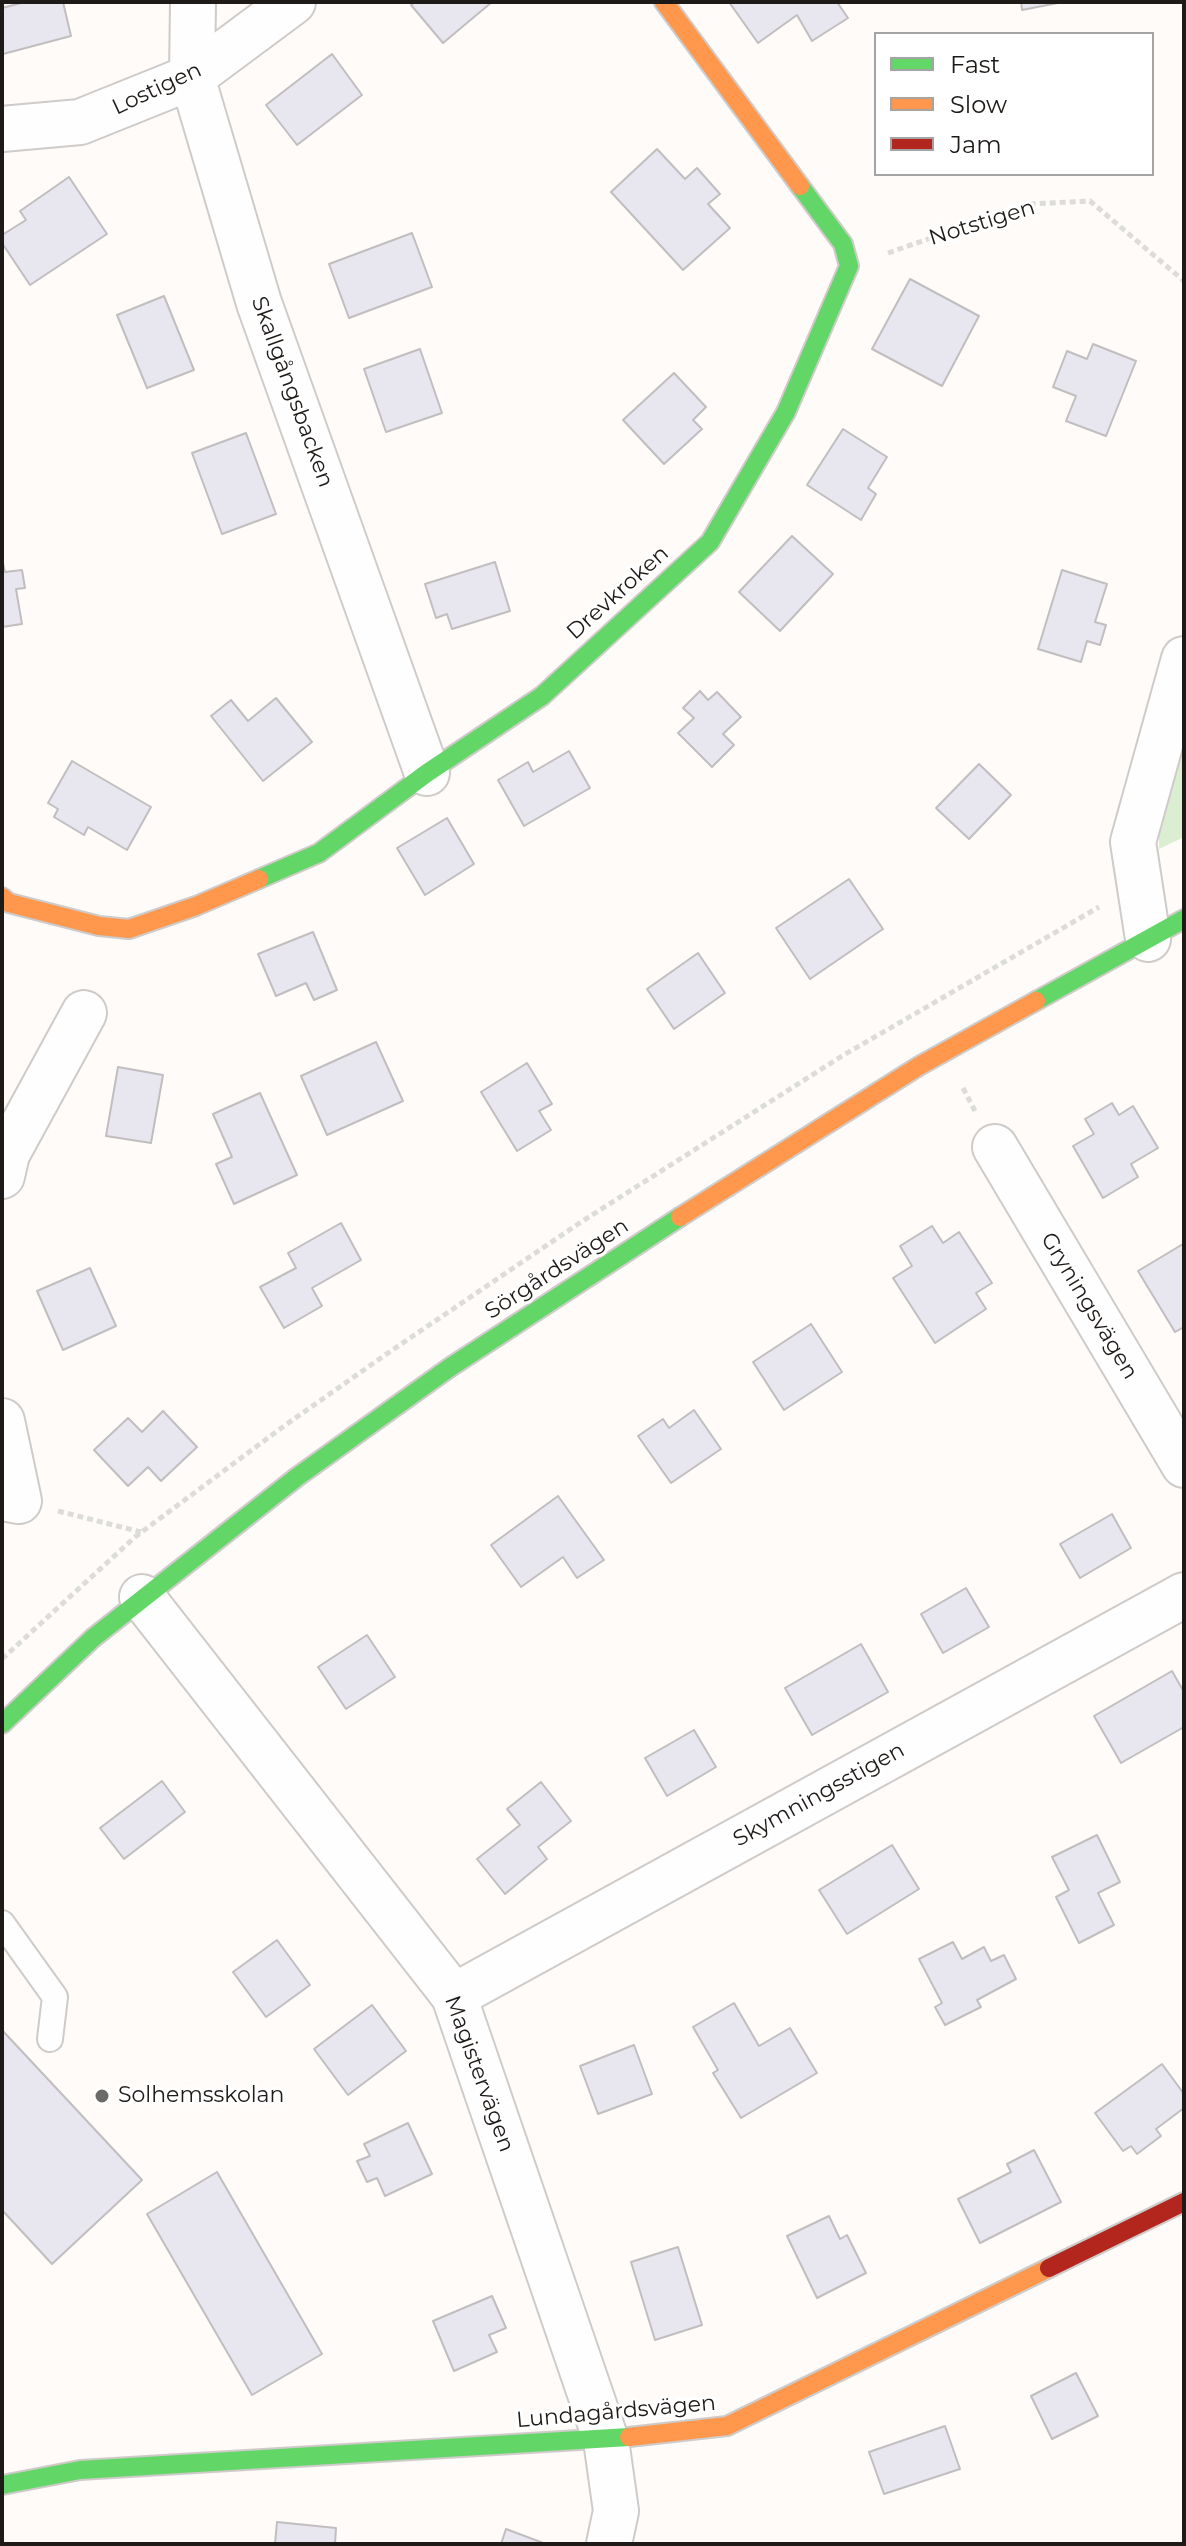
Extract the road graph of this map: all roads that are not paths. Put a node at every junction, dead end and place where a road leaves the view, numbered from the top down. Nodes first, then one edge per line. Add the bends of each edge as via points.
1 (193, 2) edge
2 (293, 2) edge
3 (664, 2) edge
4 (192, 77) junction
5 (2, 129) edge
6 (1184, 659) edge
7 (427, 773) junction
8 (2, 897) edge
9 (1166, 929) edge
10 (84, 1013) dead end
11 (995, 1147) dead end
12 (2, 1176) edge
13 (2, 1421) edge
14 (1184, 1465) edge
15 (10, 1499) edge
16 (1184, 1595) edge
17 (142, 1597) junction
18 (2, 1724) edge
19 (2, 1923) edge
20 (454, 1996) junction
21 (50, 2039) dead end
22 (1184, 2202) edge
23 (606, 2440) junction
24 (2, 2485) edge
25 (609, 2544) edge

1 - 4 street, Skallgångsbacken
2 - 4 street, Lostigen
3 - 7 street, Drevkroken via 843,244 849,266 786,412 710,542 542,696
4 - 5 street, Lostigen via 80,122
4 - 7 street, Skallgångsbacken via 259,303
6 - 9 street via 1133,842
7 - 8 street, Drevkroken via 319,853 129,929 99,926
9 - 17 street, Sörgårdsvägen via 919,1066 603,1266 310,1467
10 - 12 street via 7,1154
11 - 14 street, Gryningsvägen
13 - 15 street
16 - 20 street, Skymningsstigen
17 - 18 street, Sörgårdsvägen
17 - 20 street, Magistervägen
19 - 21 lane via 55,1997
20 - 23 street, Magistervägen
22 - 23 street, Lundagårdsvägen via 727,2426
23 - 24 street, Lundagårdsvägen via 80,2470
23 - 25 street, Magistervägen via 616,2511

